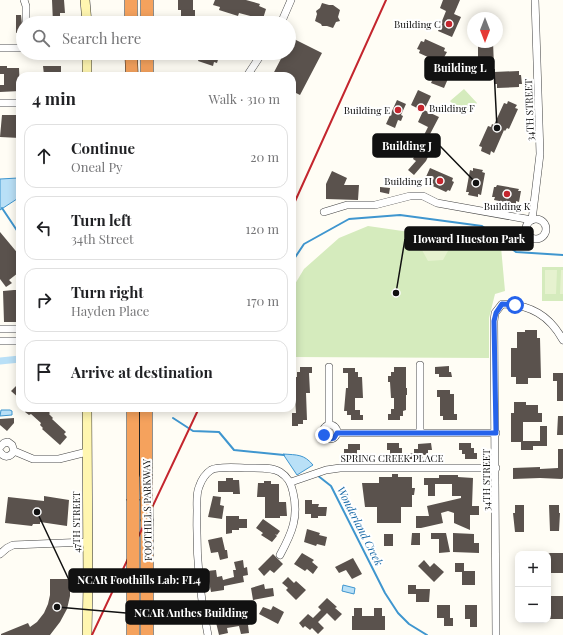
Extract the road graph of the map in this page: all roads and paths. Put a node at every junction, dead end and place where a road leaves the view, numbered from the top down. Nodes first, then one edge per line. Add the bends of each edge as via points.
1 (24, 0) edge
2 (85, 0) edge
3 (131, 0) edge
4 (147, 0) edge
5 (291, 0) edge
6 (536, 0) edge
7 (26, 16) edge
8 (86, 16) edge
9 (131, 16) edge
10 (147, 16) edge
11 (284, 16) edge
12 (0, 48) edge
13 (16, 48) edge
14 (87, 60) edge
15 (131, 60) edge
16 (147, 60) edge
17 (257, 60) edge
18 (87, 72) edge
19 (132, 72) edge
20 (147, 72) edge
21 (249, 72) edge
22 (0, 103) edge
23 (16, 103) edge
24 (324, 212) dead end
25 (0, 329) edge
26 (16, 329) edge
27 (563, 340) edge
28 (0, 341) edge
29 (16, 341) edge
30 (420, 365) dead end
31 (329, 367) dead end
32 (87, 412) edge
33 (133, 412) edge
34 (146, 412) edge
35 (329, 425) junction
36 (420, 432) junction
37 (337, 433) junction
38 (496, 433) junction
39 (0, 447) edge
40 (14, 451) junction
41 (0, 452) edge
42 (87, 452) junction
43 (496, 468) junction
44 (291, 482) junction
45 (87, 542) junction
46 (0, 554) edge
47 (280, 555) dead end
48 (148, 604) junction
49 (87, 635) edge
50 (133, 635) edge
51 (147, 635) edge
52 (155, 635) edge
53 (208, 635) edge
54 (496, 635) edge

1 - 7 street
2 - 8 street
3 - 9 highway
4 - 10 highway
5 - 11 street
6 - 24 street, 34TH STREET via 540,154 532,220 437,203 423,196 410,196 375,205 347,205
12 - 13 street
14 - 18 street
15 - 19 highway
16 - 20 highway
17 - 21 street
22 - 23 street
25 - 26 street
27 - 38 street, 34TH STREET via 550,322 538,313 528,308 502,304 494,321
28 - 29 street
30 - 36 street
31 - 35 street
32 - 42 street, 47TH STREET
33 - 50 highway, FOOTHILLS PARKWAY, bridge
34 - 48 highway, FOOTHILLS PARKWAY, bridge
35 - 37 street via 336,428
35 - 37 street via 324,429 325,437 332,439
36 - 37 street
36 - 38 street
38 - 43 street, 34TH STREET
39 - 40 street via 8,442
40 - 41 street via 6,457
40 - 42 street via 33,459 59,459
42 - 45 street, 47TH STREET
43 - 44 street, SPRING CREEK PLACE via 340,468
43 - 54 street, 34TH STREET
44 - 47 street via 295,517 290,537
44 - 53 street via 276,471 241,468 212,470 198,489 196,544 202,606
45 - 46 street via 13,545
45 - 49 street, 47TH STREET
48 - 51 highway, FOOTHILLS PARKWAY
48 - 52 highway

